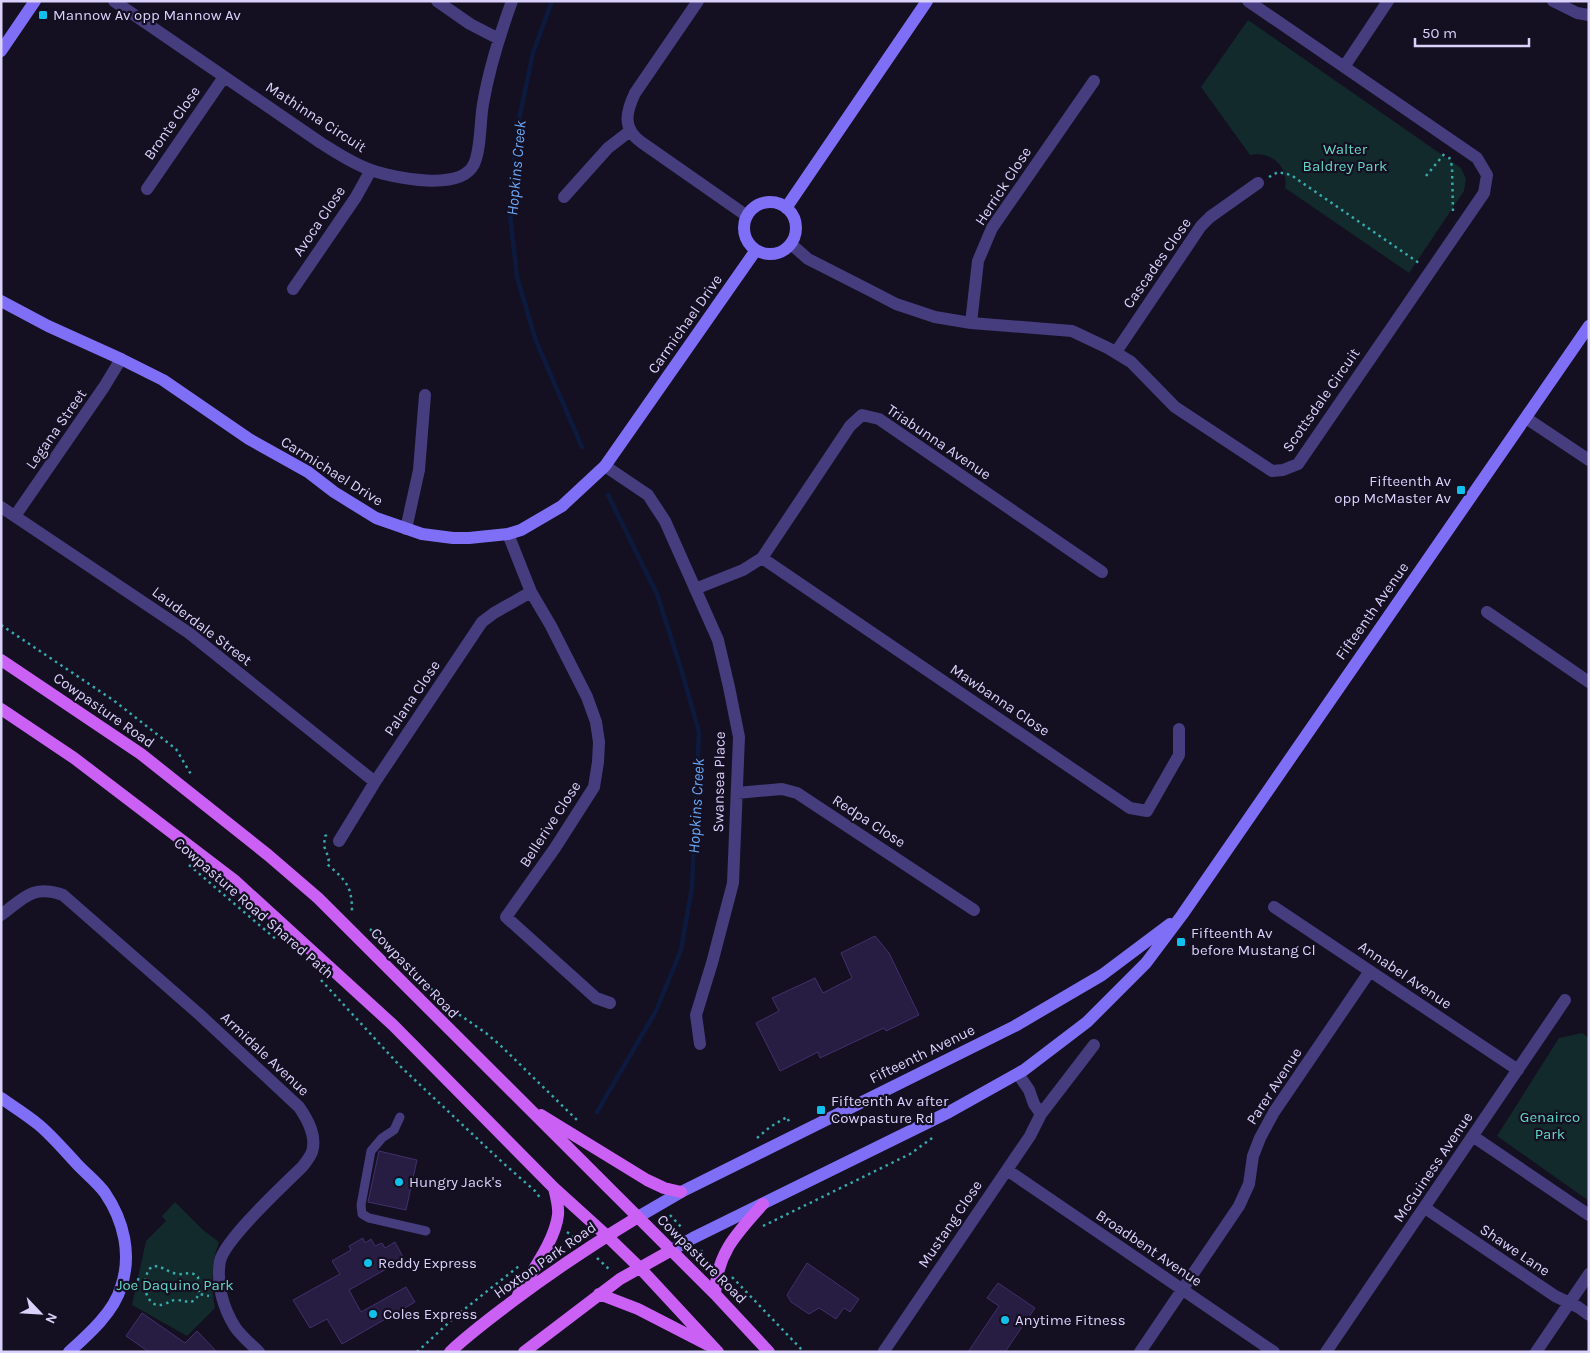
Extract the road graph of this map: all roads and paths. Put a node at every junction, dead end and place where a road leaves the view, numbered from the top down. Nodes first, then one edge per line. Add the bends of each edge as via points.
1 (36, 1) edge
2 (114, 1) edge
3 (437, 1) edge
4 (512, 1) edge
5 (698, 1) edge
6 (928, 1) edge
7 (1248, 1) edge
8 (1388, 1) edge
9 (1553, 1) edge
10 (1589, 15) edge
11 (499, 40) junction
12 (4, 42) edge
13 (1344, 67) junction
14 (224, 77) junction
15 (1094, 81) dead end
16 (630, 131) junction
17 (371, 170) junction
18 (1426, 176) dead end
19 (1258, 183) joint
20 (147, 188) dead end
21 (564, 197) dead end
22 (786, 208) junction
23 (747, 216) junction
24 (1452, 218) dead end
25 (791, 244) junction
26 (756, 250) junction
27 (1431, 271) junction
28 (293, 289) dead end
29 (1, 301) edge
30 (971, 323) junction
31 (1589, 326) edge
32 (1116, 352) junction
33 (121, 359) junction
34 (425, 395) dead end
35 (1526, 418) junction
36 (1589, 460) edge
37 (604, 466) junction
38 (1, 508) edge
39 (15, 516) junction
40 (406, 530) junction
41 (508, 534) junction
42 (762, 558) junction
43 (1102, 572) dead end
44 (695, 589) junction
45 (531, 592) junction
46 (1487, 612) dead end
47 (1, 660) edge
48 (1589, 682) edge
49 (1, 710) edge
50 (1179, 729) dead end
51 (375, 782) junction
52 (737, 793) junction
53 (339, 841) joint
54 (182, 859) dead end
55 (1274, 907) dead end
56 (974, 910) dead end
57 (353, 913) dead end
58 (1, 915) edge
59 (1182, 915) junction
60 (283, 945) dead end
61 (1370, 972) junction
62 (318, 977) dead end
63 (1565, 1000) dead end
64 (610, 1003) dead end
65 (700, 1044) dead end
66 (1094, 1045) dead end
67 (1518, 1070) junction
68 (1018, 1074) junction
69 (1, 1098) edge
70 (522, 1103) junction
71 (1041, 1114) junction
72 (400, 1117) dead end
73 (941, 1131) dead end
74 (794, 1135) junction
75 (1474, 1137) junction
76 (756, 1138) dead end
77 (1007, 1170) junction
78 (554, 1188) junction
79 (681, 1192) junction
80 (543, 1202) dead end
81 (658, 1204) junction
82 (763, 1204) junction
83 (1425, 1208) junction
84 (1589, 1215) edge
85 (638, 1217) junction
86 (590, 1222) junction
87 (758, 1229) dead end
88 (426, 1231) dead end
89 (607, 1236) junction
90 (693, 1238) junction
91 (587, 1248) junction
92 (670, 1251) junction
93 (682, 1263) junction
94 (521, 1264) dead end
95 (640, 1268) junction
96 (730, 1271) dead end
97 (1589, 1274) edge
98 (124, 1276) junction
99 (620, 1279) junction
100 (144, 1281) junction
101 (1182, 1290) junction
102 (199, 1294) junction
103 (599, 1294) junction
104 (715, 1294) junction
105 (222, 1299) junction
106 (516, 1299) junction
107 (1569, 1303) junction
108 (1589, 1315) edge
109 (717, 1350) edge
110 (884, 1351) edge
111 (69, 1352) edge
112 (258, 1352) edge
113 (417, 1352) edge
114 (450, 1352) edge
115 (524, 1352) edge
116 (769, 1352) edge
117 (804, 1352) edge
118 (1140, 1352) edge
119 (1274, 1352) edge
120 (1326, 1352) edge
121 (1536, 1352) edge

1 - 12 main road
2 - 14 street, Mathinna Circuit
3 - 11 street
4 - 11 street, Mathinna Circuit
5 - 16 street via 635,93 628,114
6 - 22 main road
7 - 13 street, Scottsdale Circuit
8 - 13 street
9 - 10 street via 1577,14
11 - 17 street, Mathinna Circuit via 483,103 476,156 470,170 455,178 428,180 390,176
13 - 27 street, Scottsdale Circuit via 1477,158 1487,175 1484,193
14 - 17 street, Mathinna Circuit via 321,143
14 - 20 street, Bronte Close
15 - 30 street, Herrick Close via 992,228 978,261
16 - 21 street via 608,148
16 - 23 street
17 - 28 street, Avoca Close
18 - 24 path via 1445,150 1452,166
19 - 27 path via 1278,172 1292,175
19 - 32 street, Cascades Close via 1201,226
22 - 23 main road via 765,202
22 - 25 main road via 795,222
23 - 26 main road via 745,236
25 - 26 main road via 776,254
25 - 30 street, Scottsdale Circuit via 808,259 896,304 935,317
26 - 37 main road, Carmichael Drive
27 - 32 street, Scottsdale Circuit via 1298,464 1283,470 1272,471 1175,407 1131,362
29 - 33 main road, Carmichael Drive
30 - 32 street, Scottsdale Circuit via 1072,332
31 - 35 main road, Fifteenth Avenue
33 - 39 street, Legana Street
33 - 40 main road, Carmichael Drive via 170,384 249,439 308,472 361,510
34 - 40 street via 419,470
35 - 36 street
35 - 59 main road, Fifteenth Avenue
37 - 41 main road, Carmichael Drive via 562,506
37 - 44 street, Swansea Place via 648,495 665,521
38 - 39 street, Lauderdale Street
39 - 51 street, Lauderdale Street via 189,633
40 - 41 main road, Carmichael Drive via 453,538
41 - 45 street, Bellerive Close
42 - 43 street, Triabunna Avenue via 850,426 862,415 879,419
42 - 44 street, Triabunna Avenue via 743,570
42 - 50 street, Mawbanna Close via 1130,808 1147,811 1179,755
44 - 52 street, Swansea Place via 718,640 729,687 739,737
45 - 51 street, Palana Close via 482,622
45 - 64 street, Bellerive Close via 587,698 596,722 598,762 594,786 586,800 506,917 596,998
46 - 48 street
47 - 70 main road, Cowpasture Road via 141,754 268,855 318,898
49 - 78 main road via 74,758 234,880 393,1025
51 - 53 street, Palana Close
52 - 56 street, Redpa Close via 782,789 797,793
52 - 65 street, Swansea Place via 732,883 696,1015
53 - 57 path via 324,836 329,859 327,864 347,882
54 - 60 path, Cowpasture Road Shared Path
55 - 61 street, Annabel Avenue
58 - 105 street, Armidale Avenue via 39,890 63,895 200,1014 299,1107 309,1121 312,1153 237,1233 221,1259
59 - 68 main road, Fifteenth Avenue via 1146,963 1087,1022
59 - 74 main road, Fifteenth Avenue via 1102,976 1015,1026
61 - 67 street, Annabel Avenue
61 - 101 street, Parer Avenue via 1274,1112 1253,1156 1249,1184 1239,1206
62 - 80 path, Cowpasture Road Shared Path via 407,1073
63 - 67 street, McGuiness Avenue
66 - 71 street, Mustang Close
67 - 75 street, McGuiness Avenue
68 - 71 street
68 - 82 main road, Fifteenth Avenue via 949,1112
69 - 98 main road via 38,1124 104,1192 123,1229 126,1249
70 - 79 main road via 647,1180
70 - 85 main road, Cowpasture Road
71 - 77 street, Mustang Close
72 - 88 lane via 394,1130 372,1151 362,1214
73 - 87 path via 910,1154
74 - 76 path via 787,1117
74 - 79 main road, Fifteenth Avenue
75 - 83 street, McGuiness Avenue
75 - 84 street
77 - 101 street, Broadbent Avenue
77 - 110 street, Mustang Close
78 - 86 main road
78 - 106 main road via 558,1213 556,1227
79 - 81 main road, Fifteenth Avenue
81 - 85 main road, Fifteenth Avenue
81 - 90 path
82 - 90 main road, Fifteenth Avenue
82 - 104 main road via 734,1236 721,1260
83 - 107 street, Shawe Lane
83 - 120 street, McGuiness Avenue
85 - 89 main road, Hoxton Park Road
85 - 92 main road, Cowpasture Road
86 - 89 main road
86 - 91 path via 572,1234
89 - 91 main road, Hoxton Park Road
89 - 95 main road
90 - 92 main road, Fifteenth Avenue
90 - 93 path via 704,1250
91 - 99 path
91 - 106 main road, Hoxton Park Road
92 - 93 main road, Cowpasture Road
92 - 95 main road
93 - 104 main road, Cowpasture Road
94 - 113 path
95 - 99 main road
95 - 109 main road
96 - 117 path via 732,1277
97 - 107 street
98 - 100 path
98 - 111 main road via 108,1312
99 - 103 main road
100 - 102 path via 144,1291 156,1304 177,1300 190,1302
100 - 102 path via 153,1266 177,1274 192,1273 198,1277
101 - 118 street, Parer Avenue
101 - 119 street, Broadbent Avenue
102 - 105 path
103 - 109 main road via 638,1309
103 - 115 main road
104 - 116 main road, Cowpasture Road
105 - 112 street, Armidale Avenue via 235,1328
106 - 114 main road, Hoxton Park Road
107 - 108 street, Shawe Lane
107 - 121 street

